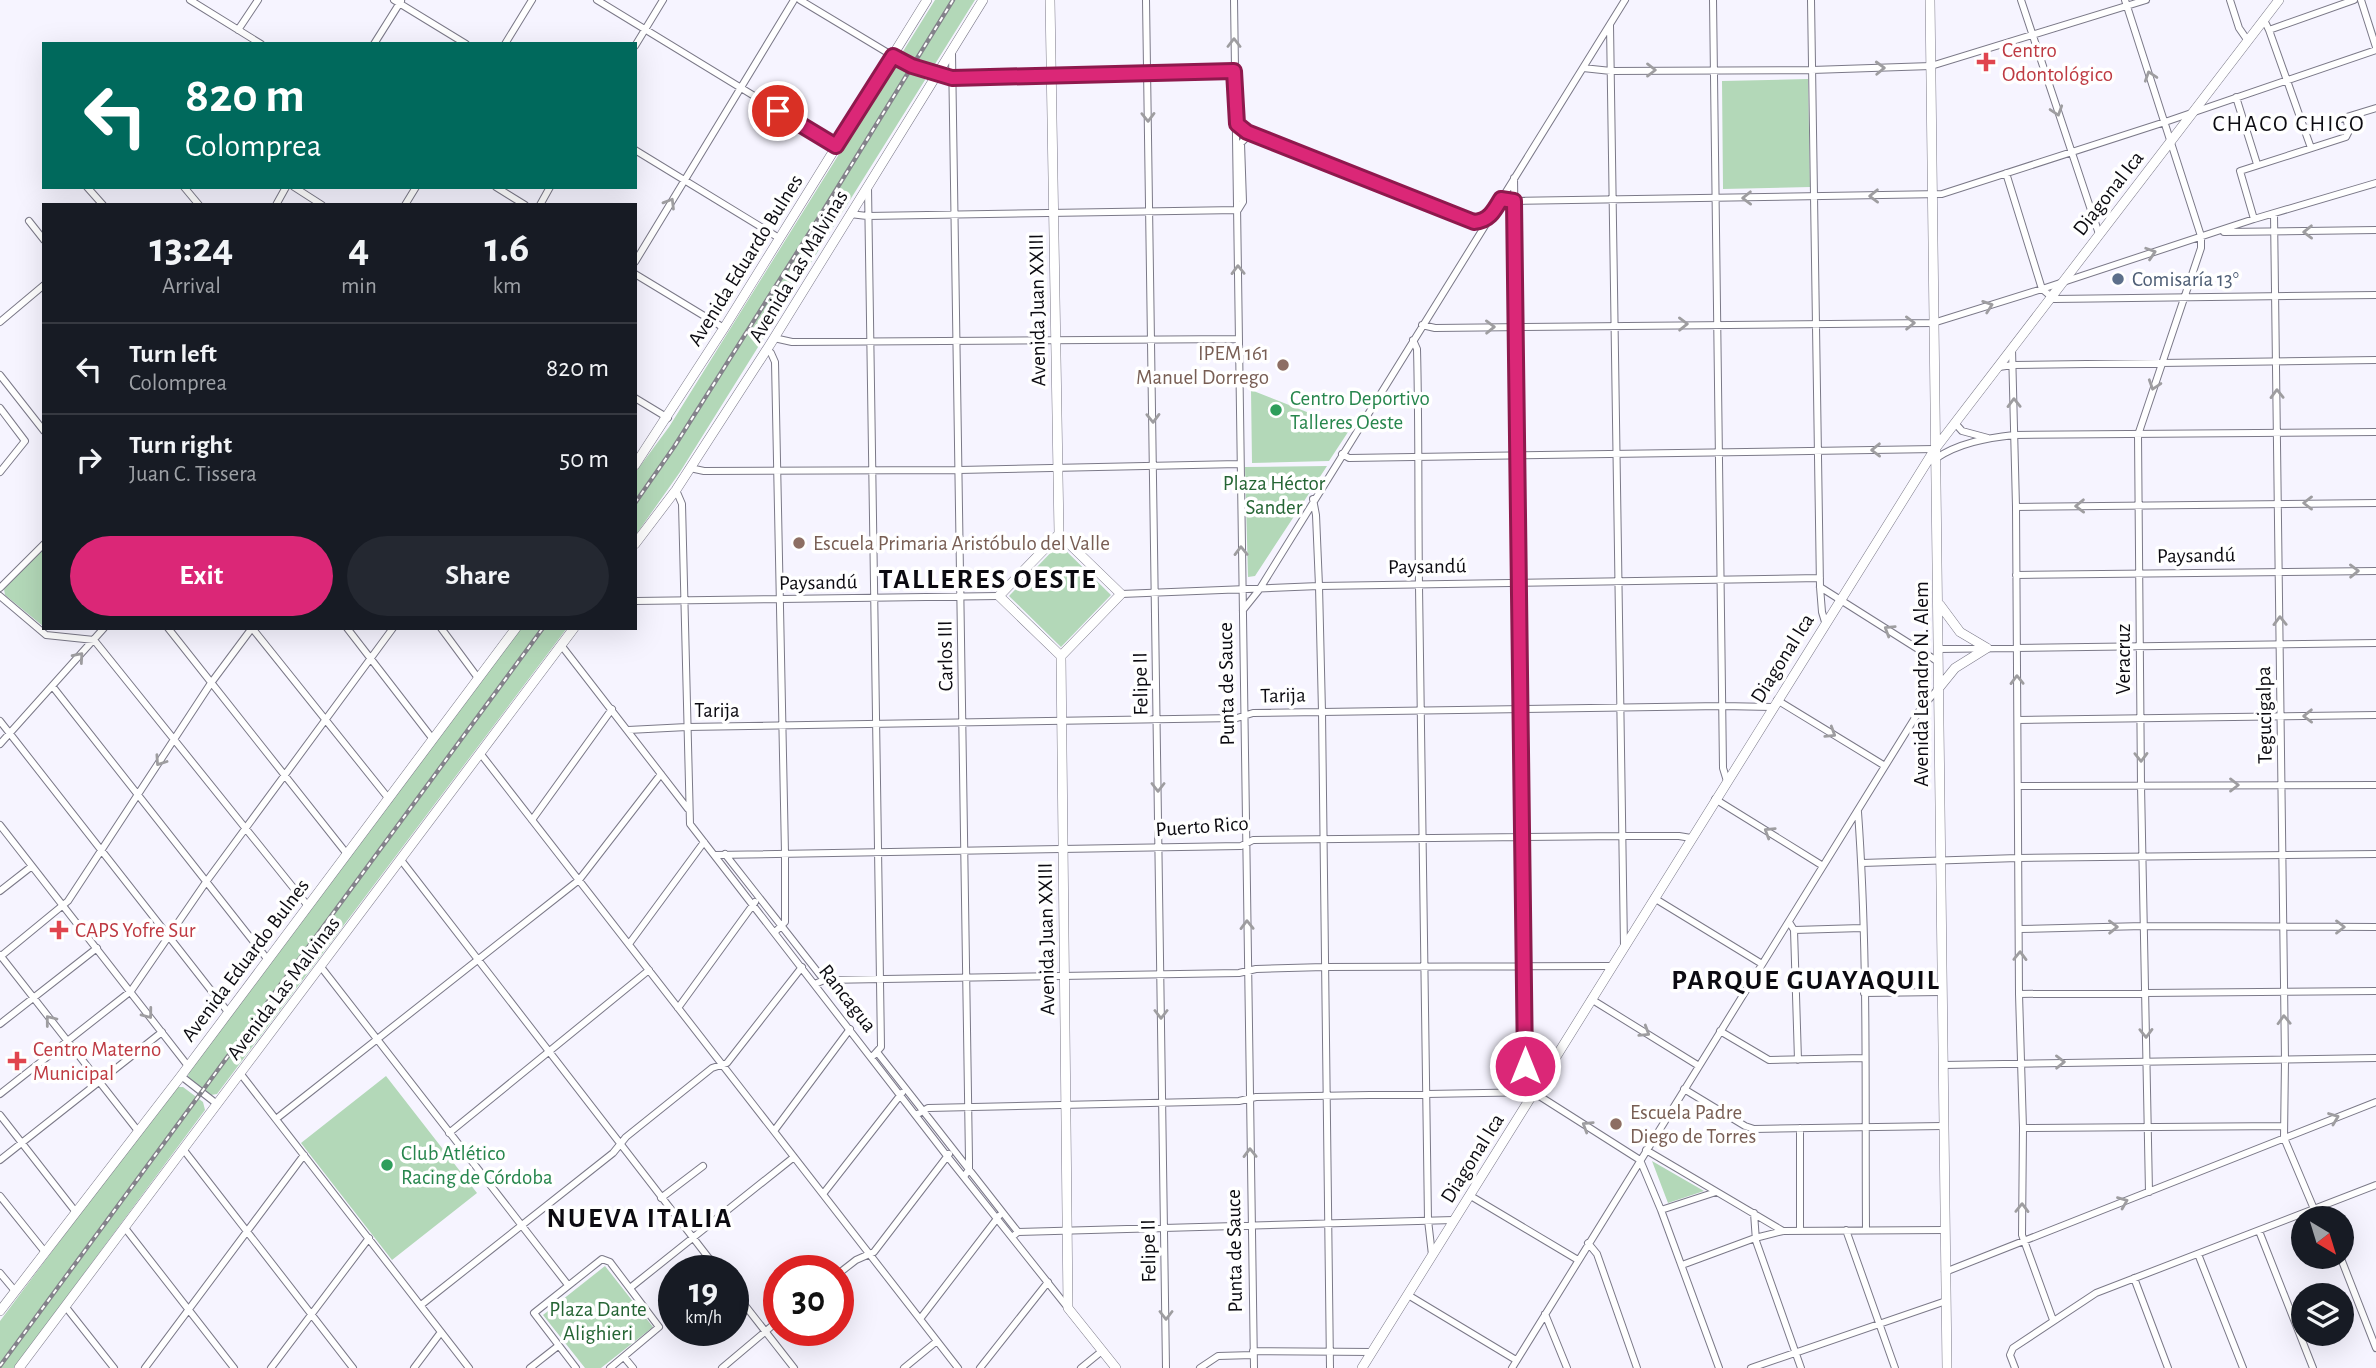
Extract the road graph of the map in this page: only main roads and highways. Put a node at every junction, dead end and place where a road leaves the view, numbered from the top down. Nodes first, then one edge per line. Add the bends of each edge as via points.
1 (927, 0) edge
2 (983, 0) edge
3 (1050, 0) edge
4 (1930, 0) edge
5 (2279, 0) edge
6 (1935, 454) junction
7 (637, 462) edge
8 (1059, 534) junction
9 (637, 541) edge
10 (1938, 603) junction
11 (514, 630) edge
12 (572, 630) edge
13 (1061, 656) junction
14 (1938, 689) junction
15 (1068, 1308) joint
16 (0, 1311) edge
17 (19, 1368) edge
18 (1116, 1368) edge
19 (1362, 1368) edge
20 (1947, 1368) edge

1 - 7 main road, Avenida Eduardo Bulnes
2 - 9 main road, Avenida Las Malvinas via 775,338
3 - 8 main road, Avenida Juan XXIII
4 - 6 main road, Avenida Leandro N. Alem
5 - 6 main road, Diagonal Ica
6 - 10 main road, Avenida Leandro N. Alem
6 - 19 main road, Diagonal Ica via 1529,1092 1525,1106
8 - 13 main road via 1121,594
8 - 13 main road via 999,596
10 - 14 main road, Avenida Leandro N. Alem
10 - 14 main road via 1960,632 1987,648 1955,668
11 - 16 main road, Avenida Eduardo Bulnes
12 - 17 main road, Avenida Las Malvinas
13 - 15 main road, Avenida Juan XXIII
14 - 20 main road, Avenida Leandro N. Alem
15 - 18 main road, Rancagua

